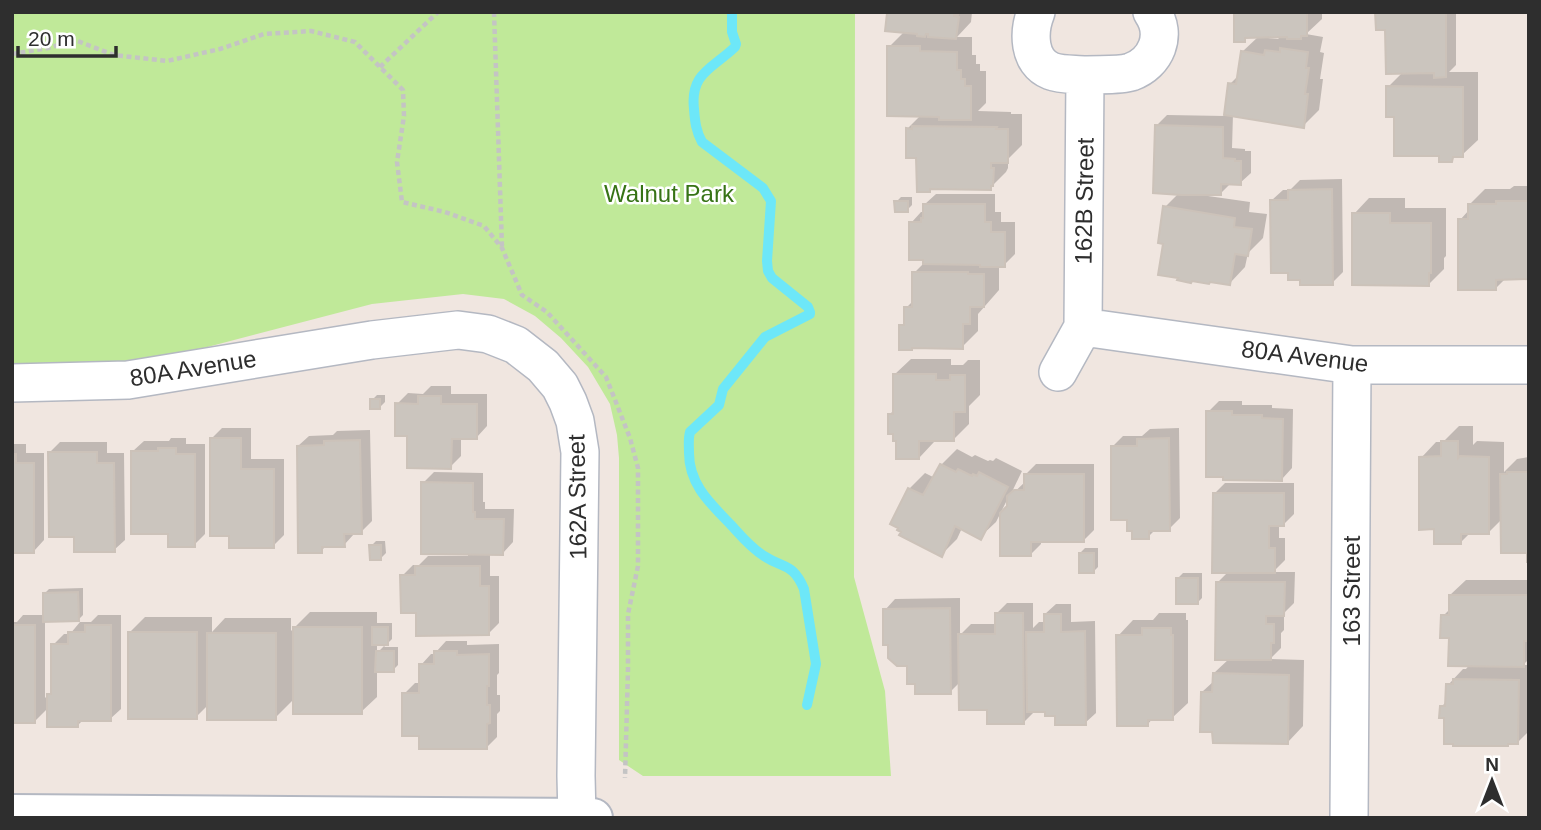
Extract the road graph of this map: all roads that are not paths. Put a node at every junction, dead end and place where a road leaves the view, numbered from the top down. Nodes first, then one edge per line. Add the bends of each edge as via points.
1 (1036, 12) edge
2 (1152, 12) edge
3 (1085, 75) junction
4 (1083, 327) junction
5 (372, 340) joint
6 (1352, 365) junction
7 (1529, 365) edge
8 (1058, 372) dead end
9 (12, 383) edge
10 (12, 814) edge
11 (165, 817) edge
12 (577, 818) edge
13 (593, 818) edge
14 (1349, 818) edge

1 - 3 street via 1031,44 1042,66 1054,73
2 - 3 street via 1160,33 1153,55 1129,72
3 - 4 street, 162B Street
4 - 6 street, 80A Avenue
4 - 8 street
5 - 9 street, 80A Avenue via 128,380
5 - 12 street, 162A Street via 458,330 488,334 516,345 543,366 569,401 580,452
6 - 7 street, 80A Avenue
6 - 14 street, 163 Street
10 - 11 street
11 - 12 street
12 - 13 street

